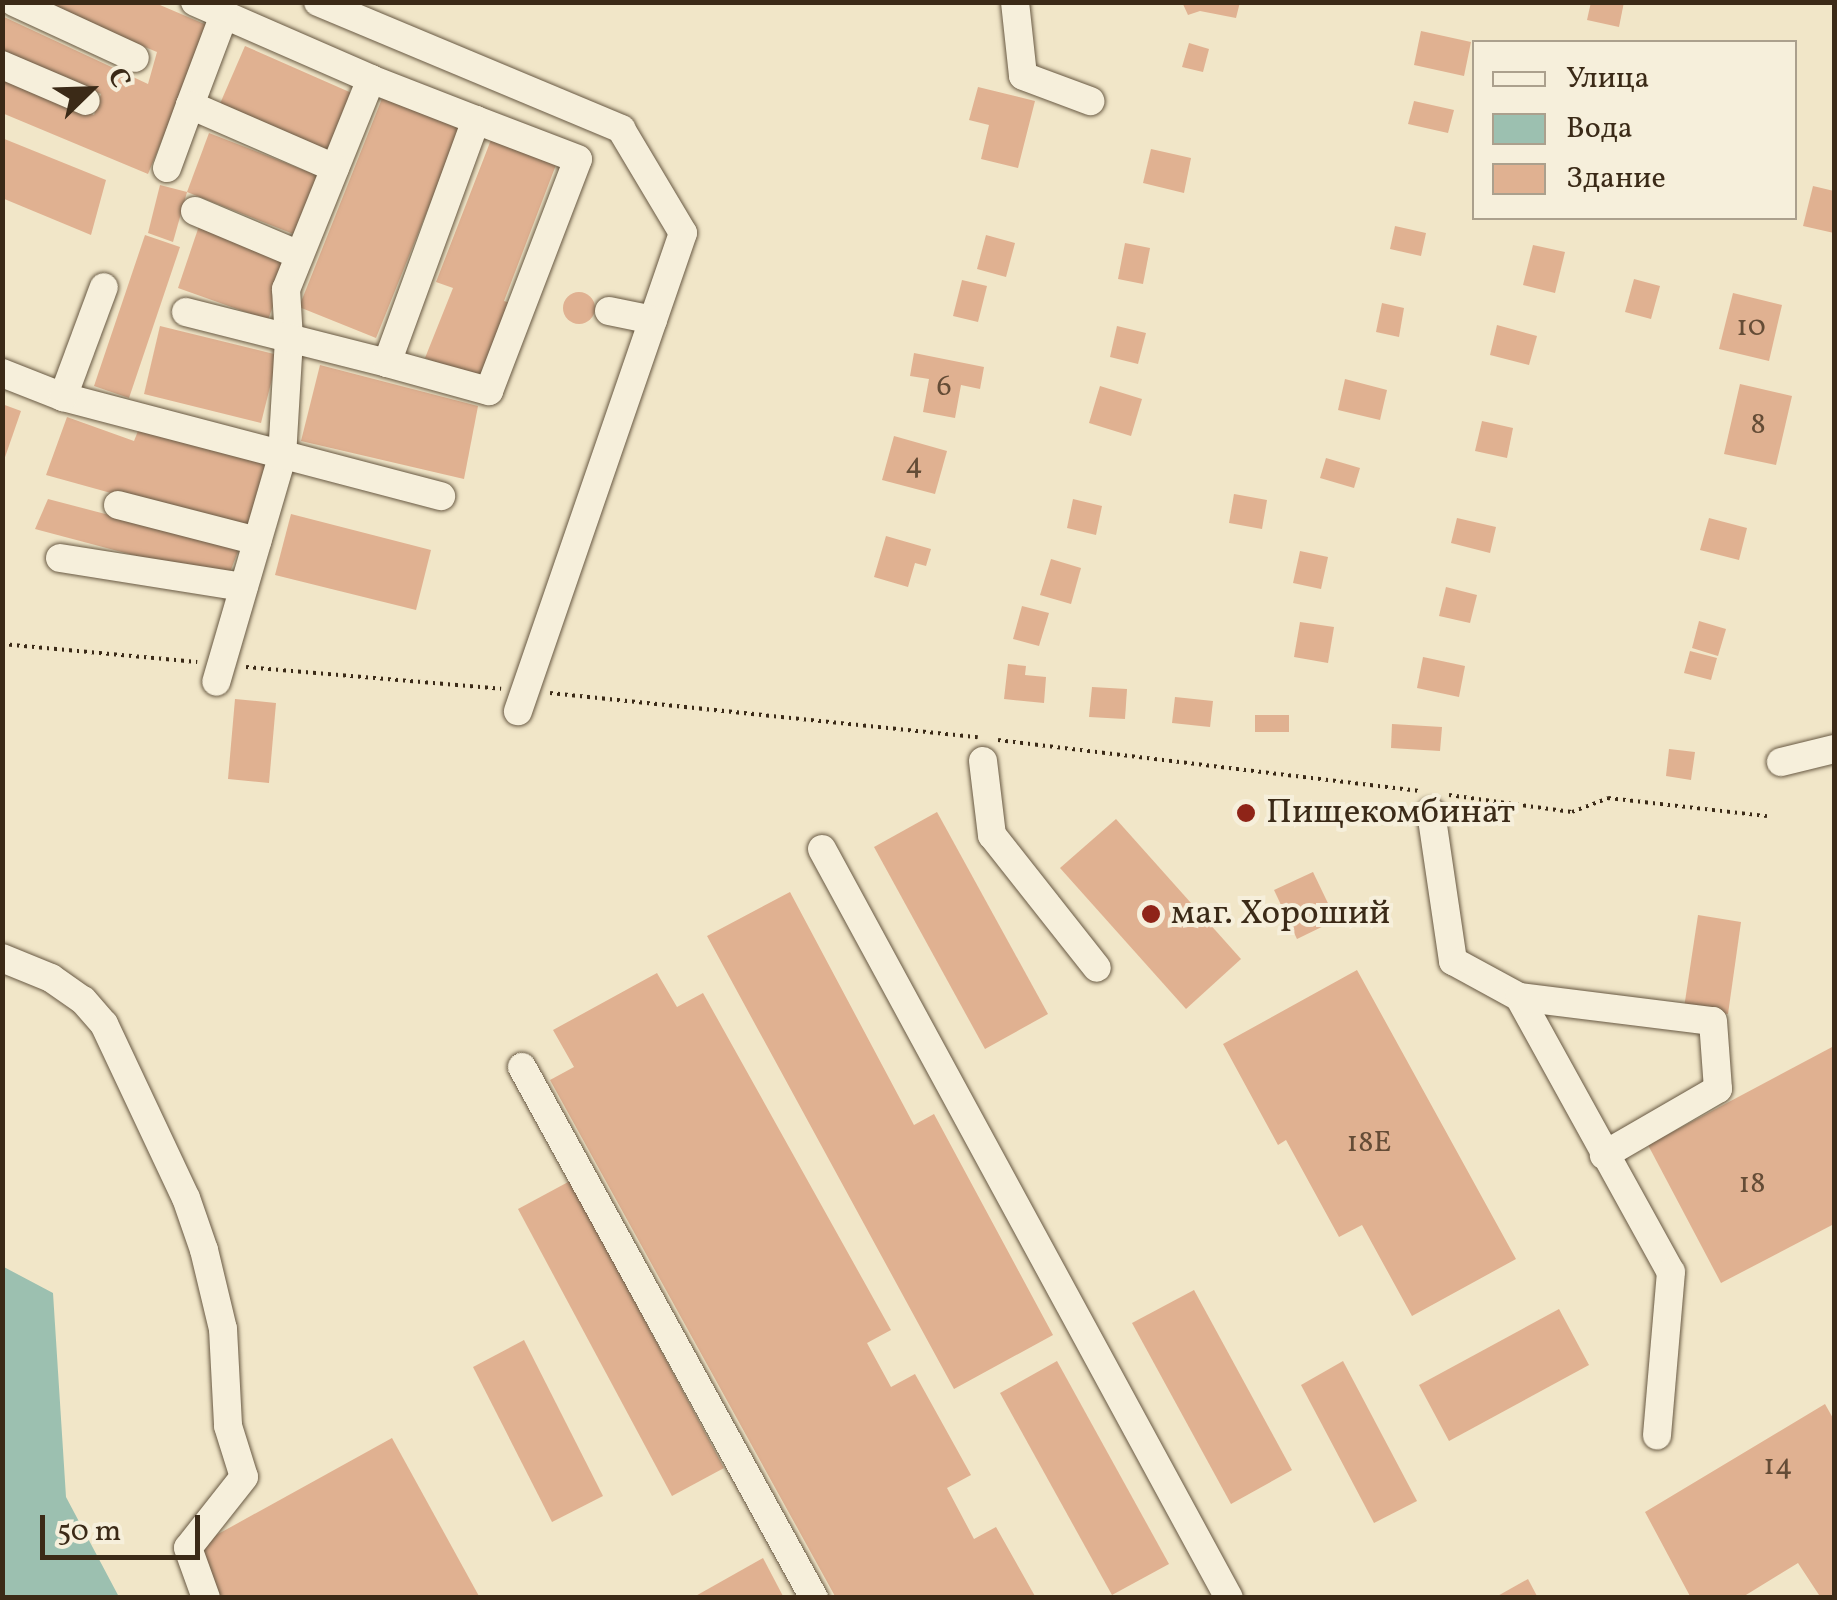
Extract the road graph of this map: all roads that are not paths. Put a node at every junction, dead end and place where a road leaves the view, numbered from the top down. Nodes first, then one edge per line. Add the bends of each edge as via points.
1 (14, 2) edge
2 (195, 2) edge
3 (318, 2) edge
4 (1015, 2) edge
5 (224, 15) junction
6 (135, 58) dead end
7 (2, 65) edge
8 (370, 79) junction
9 (86, 101) dead end
10 (1090, 102) dead end
11 (190, 105) junction
12 (476, 120) junction
13 (166, 168) dead end
14 (334, 168) junction
15 (195, 211) dead end
16 (299, 255) junction
17 (104, 286) dead end
18 (610, 311) dead end
19 (186, 312) dead end
20 (653, 320) junction
21 (288, 340) junction
22 (387, 363) junction
23 (2, 373) edge
24 (64, 396) junction
25 (282, 457) junction
26 (441, 496) dead end
27 (118, 505) dead end
28 (257, 542) junction
29 (60, 558) dead end
30 (244, 587) junction
31 (219, 673) road end
32 (518, 711) dead end
33 (1834, 749) edge
34 (983, 762) dead end
35 (1780, 762) dead end
36 (1431, 812) dead end
37 (822, 849) dead end
38 (2, 958) edge
39 (1097, 968) dead end
40 (1519, 996) junction
41 (522, 1067) dead end
42 (1604, 1155) junction
43 (1658, 1435) dead end
44 (206, 1598) edge
45 (814, 1598) edge
46 (1229, 1598) edge

1 - 6 street
2 - 5 street
3 - 20 street via 620,130 682,233
4 - 10 street via 1023,76
5 - 8 street
5 - 11 street
7 - 9 street
8 - 12 street
8 - 14 street
11 - 13 street
11 - 14 street
12 - 22 street
12 - 22 street via 578,159 490,391
14 - 16 street
15 - 16 street
16 - 21 street via 286,289
17 - 24 street
18 - 20 street
19 - 21 street
20 - 32 street
21 - 22 street
21 - 25 street
23 - 24 street
24 - 25 street
25 - 26 street
25 - 28 street
27 - 28 street
28 - 30 street
29 - 30 street
30 - 31 street
33 - 35 street
34 - 39 street via 992,836
36 - 40 street via 1453,961
37 - 46 street
38 - 44 street via 51,978 104,1024 204,1250 223,1328 228,1426 244,1476 188,1548
40 - 42 street
40 - 42 street via 1713,1021 1718,1088
41 - 45 street
42 - 43 street via 1671,1272

